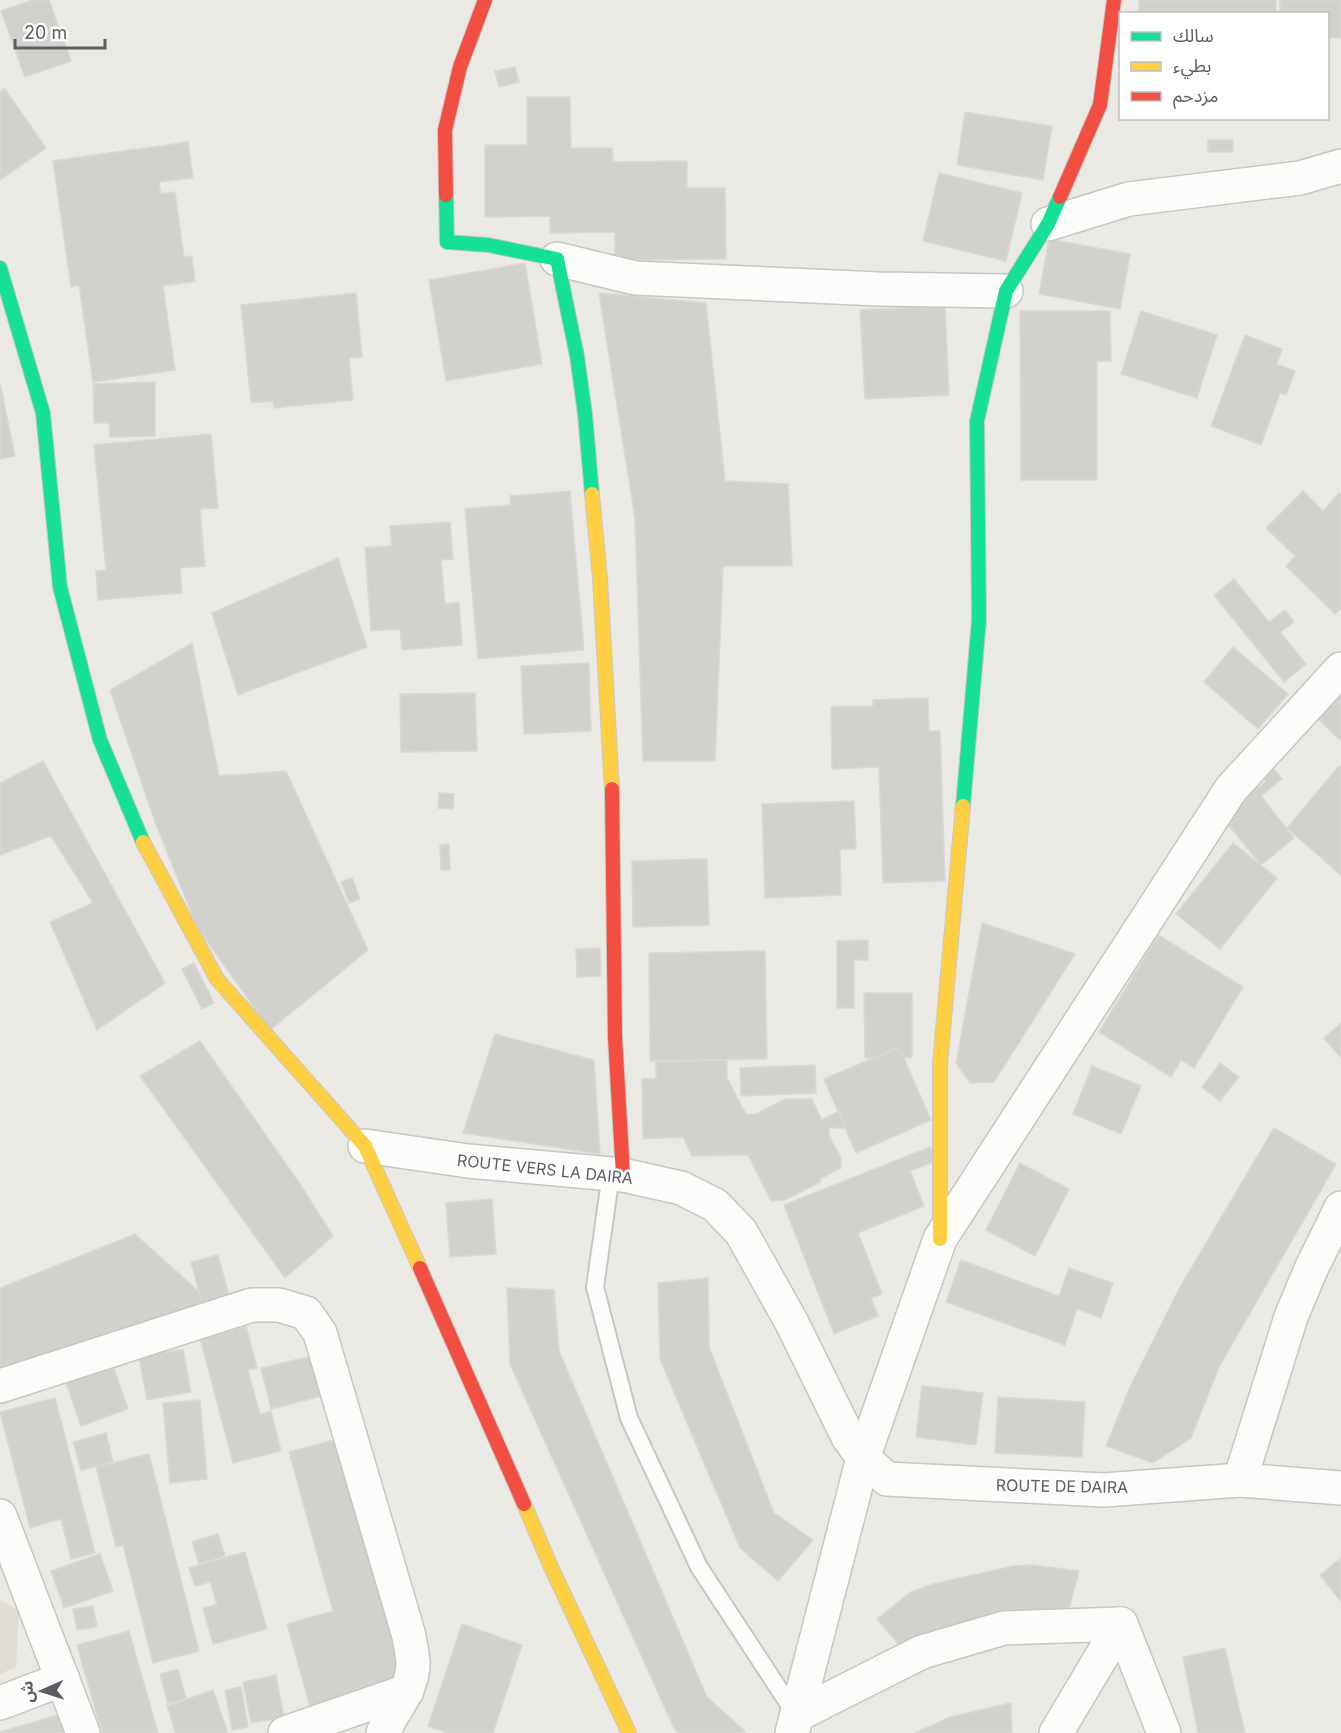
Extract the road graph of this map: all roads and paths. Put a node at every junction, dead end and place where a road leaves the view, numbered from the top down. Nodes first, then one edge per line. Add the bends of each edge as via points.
1 (485, 0) edge
2 (1114, 0) edge
3 (1341, 166) edge
4 (1048, 224) junction
5 (557, 259) junction
6 (0, 268) edge
7 (1006, 291) junction
8 (1341, 669) edge
9 (365, 1146) junction
10 (617, 1175) junction
11 (1341, 1208) edge
12 (940, 1239) junction
13 (0, 1386) edge
14 (869, 1474) junction
15 (1240, 1480) junction
16 (1341, 1488) edge
17 (0, 1516) edge
18 (1121, 1624) junction
19 (808, 1672) junction
20 (63, 1679) junction
21 (851, 1688) junction
22 (407, 1691) junction
23 (0, 1703) edge
24 (795, 1724) edge
25 (83, 1733) edge
26 (285, 1733) edge
27 (383, 1733) edge
28 (629, 1733) edge
29 (1056, 1733) edge
30 (1164, 1733) edge

1 - 5 street via 460,68 445,130 447,242 488,245
2 - 4 street via 1100,105
3 - 4 street via 1300,178 1129,199
4 - 7 street
5 - 7 street via 635,278
5 - 10 street via 585,414 600,578 612,796
6 - 9 street via 43,413 60,587 100,740 143,845 217,979
7 - 12 street via 977,421 979,620 940,1064
8 - 12 street via 1231,789
9 - 10 street, ROUTE VERS LA DAIRA via 468,1161
9 - 28 street via 551,1567
10 - 14 street, ROUTE VERS LA DAIRA via 681,1188 715,1205 741,1232
10 - 24 lane via 595,1287 629,1418 699,1567
11 - 15 street via 1291,1317
12 - 14 street
13 - 22 street via 252,1305 279,1305 306,1313 320,1333 409,1636 413,1665
14 - 15 street, ROUTE DE DAIRA via 1104,1490
14 - 19 street
15 - 16 street, ROUTE DE DAIRA
17 - 20 street
18 - 21 street via 1004,1629 922,1652
18 - 29 street
18 - 30 street
19 - 21 street
19 - 24 street
20 - 23 street
20 - 25 street
21 - 24 street
22 - 26 street
22 - 27 street

